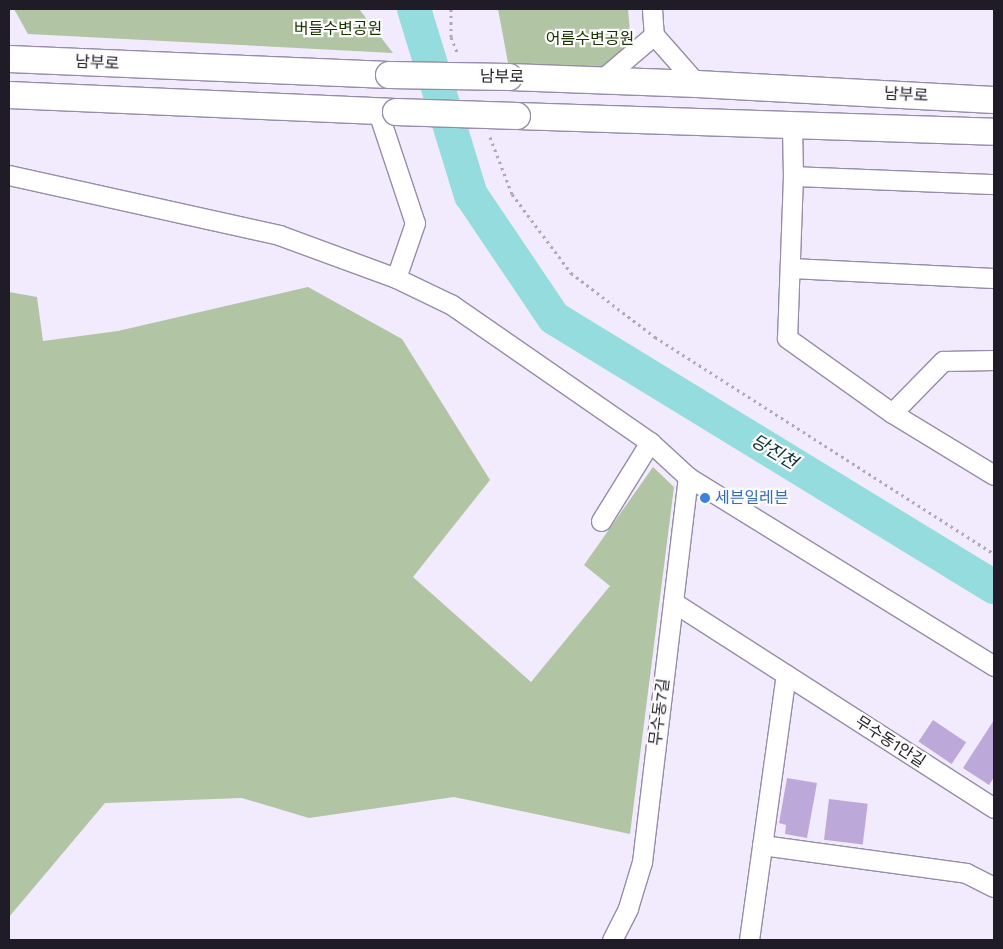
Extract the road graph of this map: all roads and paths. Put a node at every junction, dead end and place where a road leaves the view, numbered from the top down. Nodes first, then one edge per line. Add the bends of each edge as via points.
1 (451, 9) edge
2 (652, 9) edge
3 (654, 35) junction
4 (9, 59) edge
5 (461, 62) dead end
6 (601, 80) junction
7 (697, 84) junction
8 (9, 95) edge
9 (994, 100) edge
10 (387, 112) junction
11 (792, 124) junction
12 (488, 132) dead end
13 (994, 132) edge
14 (9, 175) edge
15 (793, 176) junction
16 (994, 184) edge
17 (790, 268) junction
18 (396, 278) junction
19 (994, 278) edge
20 (994, 360) edge
21 (892, 413) junction
22 (650, 442) junction
23 (994, 475) edge
24 (688, 478) junction
25 (601, 521) dead end
26 (994, 554) edge
27 (673, 602) junction
28 (994, 666) edge
29 (786, 675) junction
30 (994, 808) edge
31 (762, 845) junction
32 (994, 887) edge
33 (612, 940) edge
34 (749, 940) edge

1 - 5 path via 451,36
2 - 3 street
3 - 6 street
3 - 7 street
4 - 6 main road, 남부로, bridge via 389,75
6 - 7 main road, 남부로
7 - 9 main road, 남부로
8 - 10 main road, 남부로
10 - 11 main road, 남부로, bridge
10 - 18 street via 415,223
11 - 13 main road, 남부로
11 - 15 street
12 - 26 path via 512,194 571,273 656,337
14 - 18 street via 279,235
15 - 16 street
15 - 17 street
17 - 19 street
17 - 21 street via 786,338
18 - 22 street via 452,305
20 - 21 street via 943,361
21 - 23 street
22 - 24 street
22 - 25 street
24 - 27 street, 무수동7길
24 - 28 street
27 - 29 street, 무수동1안길
27 - 33 street, 무수동7길 via 642,862 628,908
29 - 30 street, 무수동1안길
29 - 31 street
31 - 32 street via 966,873
31 - 34 street

